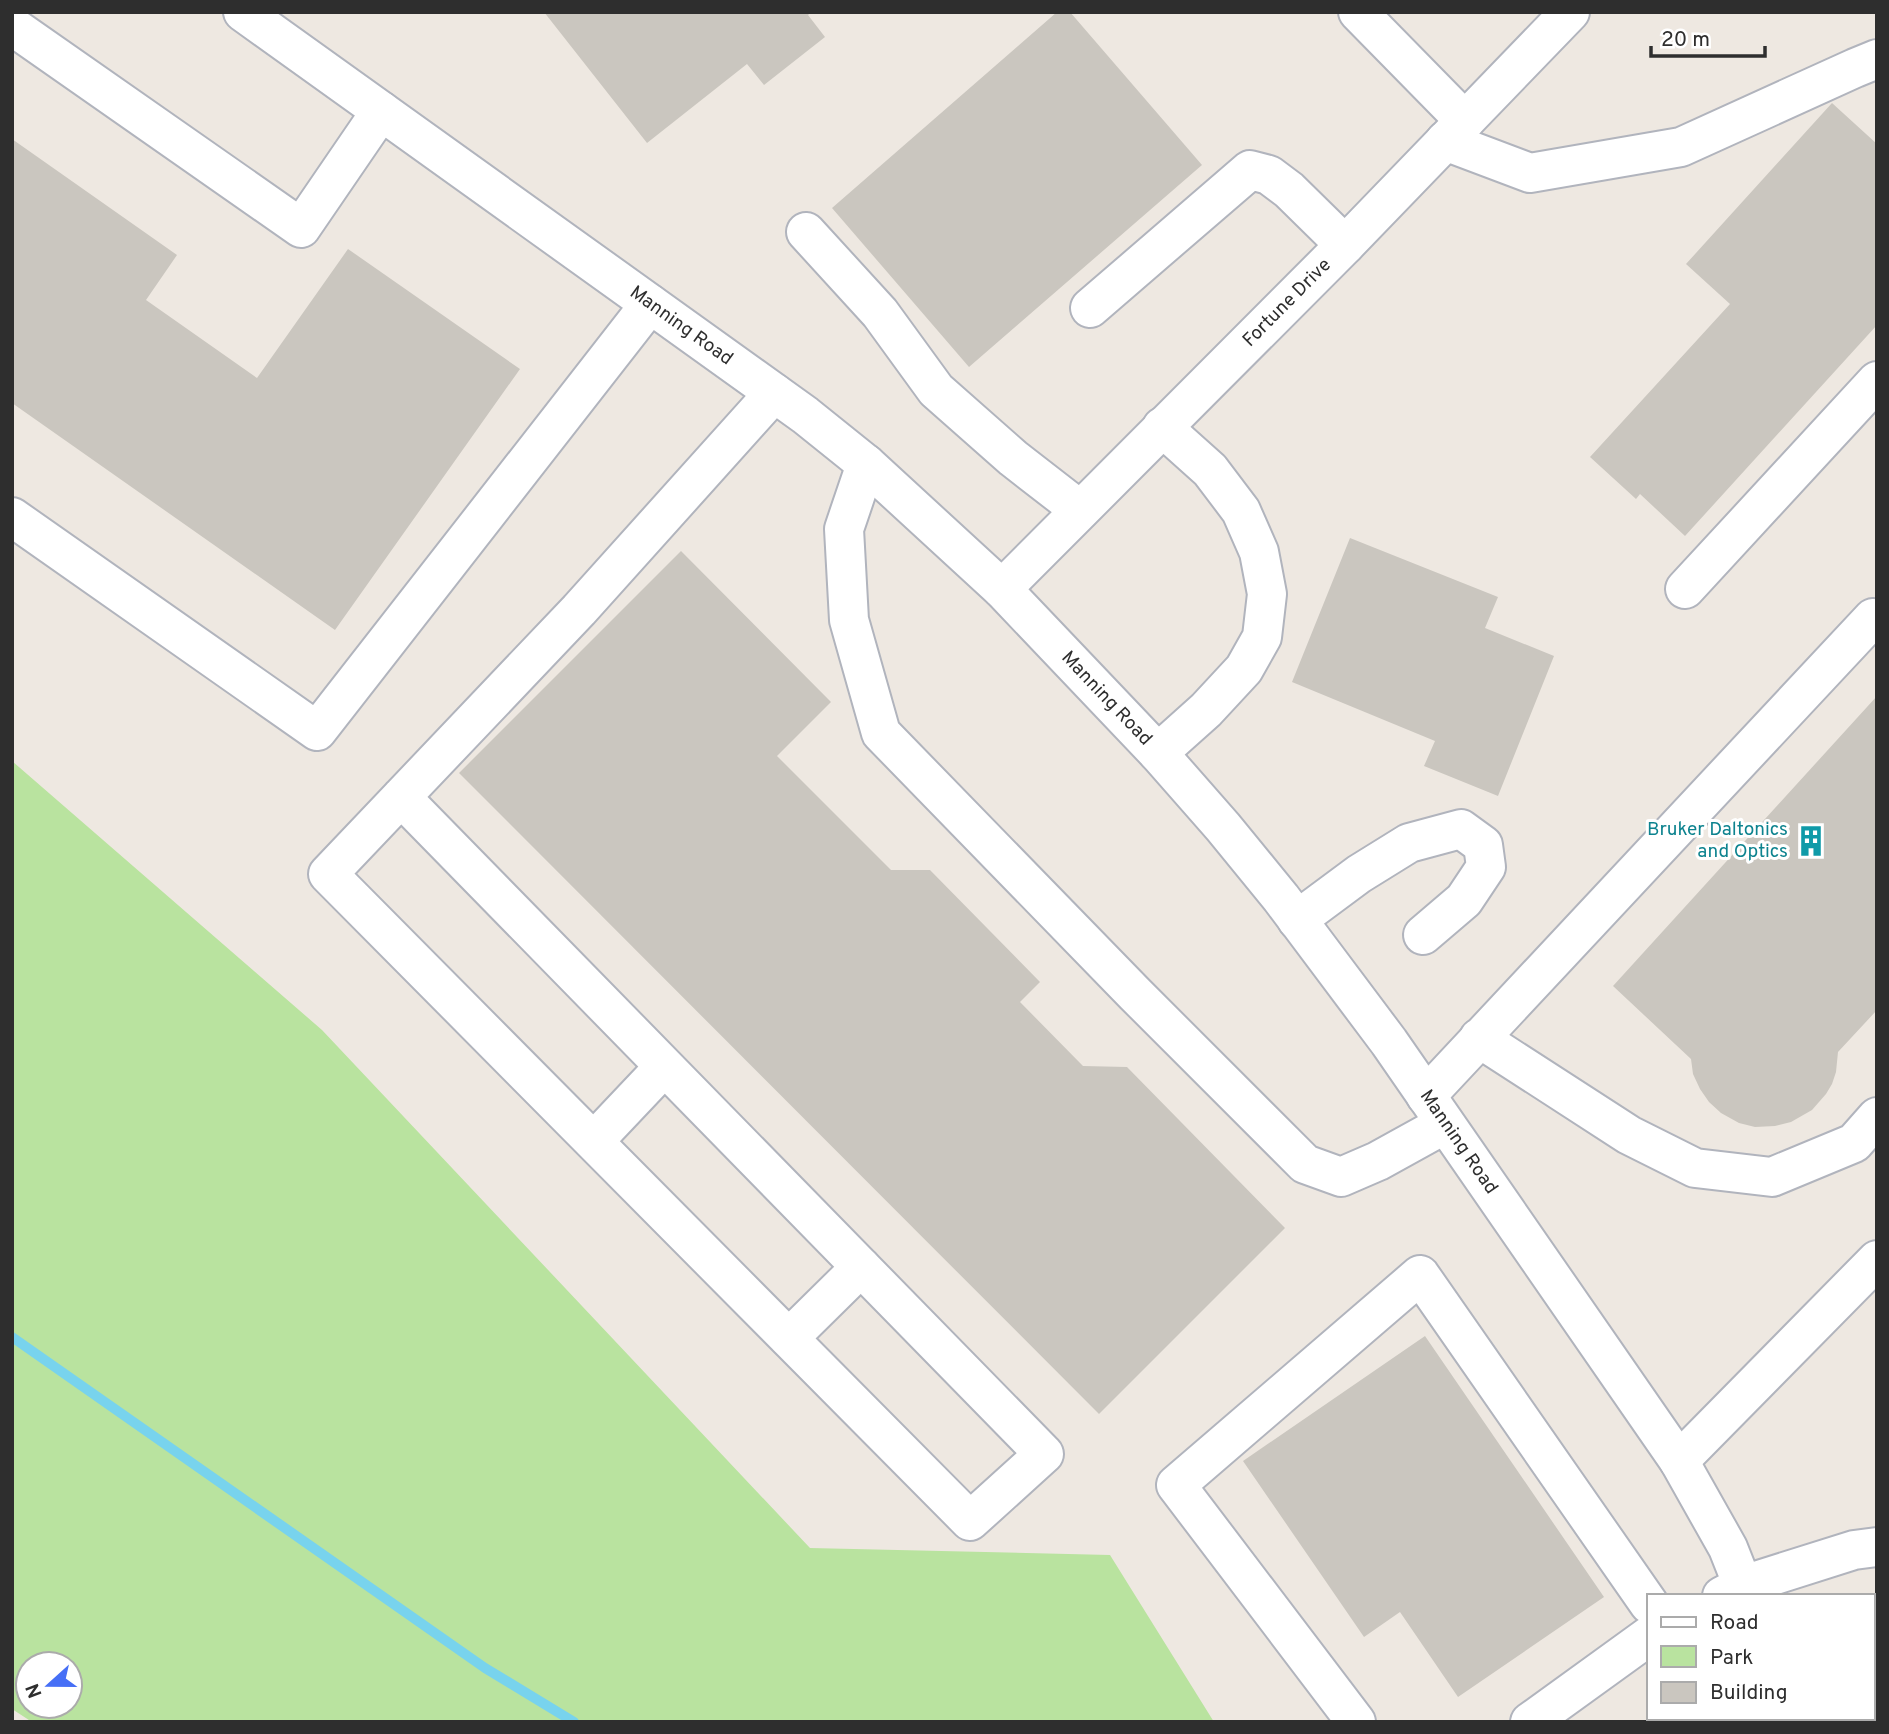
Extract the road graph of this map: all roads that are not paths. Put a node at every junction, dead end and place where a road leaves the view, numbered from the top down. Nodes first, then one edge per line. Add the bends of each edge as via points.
1 (243, 12) edge
2 (1358, 12) edge
3 (1570, 12) edge
4 (12, 26) edge
5 (1877, 59) edge
6 (381, 111) junction
7 (1455, 131) junction
8 (806, 232) dead end
9 (1345, 245) junction
10 (650, 304) junction
11 (1090, 308) dead end
12 (1877, 381) edge
13 (774, 393) junction
14 (1162, 428) junction
15 (866, 464) junction
16 (1080, 510) junction
17 (12, 517) edge
18 (1002, 589) junction
19 (1685, 589) dead end
20 (1873, 618) dead end
21 (1158, 753) junction
22 (401, 797) junction
23 (1297, 920) junction
24 (1423, 935) dead end
25 (1479, 1038) junction
26 (664, 1067) junction
27 (1436, 1110) junction
28 (1877, 1118) edge
29 (594, 1141) junction
30 (1877, 1260) edge
31 (861, 1267) junction
32 (789, 1338) junction
33 (1679, 1461) junction
34 (1877, 1547) edge
35 (1737, 1592) edge
36 (1647, 1601) edge
37 (1647, 1637) edge
38 (1356, 1722) edge
39 (1530, 1722) edge

1 - 6 street, Manning Road
2 - 7 street
3 - 7 street, Fortune Drive
4 - 6 street via 301,228
5 - 7 street via 1681,147 1530,173
6 - 10 street, Manning Road
7 - 9 street, Fortune Drive
8 - 16 street via 880,313 936,390
9 - 11 street via 1289,190 1269,175 1250,170
9 - 14 street, Fortune Drive
10 - 13 street, Manning Road
10 - 17 street via 317,731
12 - 19 street
13 - 15 street, Manning Road
13 - 22 street via 579,610
14 - 16 street, Fortune Drive
14 - 21 street via 1210,470 1241,511 1259,552 1267,594 1262,637 1244,669
15 - 18 street, Manning Road
15 - 27 street via 844,529 849,620 881,733 1305,1164 1341,1177 1378,1161
16 - 18 street, Fortune Drive
18 - 21 street, Manning Road
20 - 25 street
21 - 23 street, Manning Road
22 - 26 street
22 - 29 street via 328,874
23 - 24 street via 1409,843 1461,829 1483,845 1486,867 1464,900
23 - 27 street, Manning Road
25 - 27 street
25 - 28 street via 1629,1135 1695,1168 1772,1177 1854,1143
26 - 29 street
26 - 31 street
27 - 33 street, Manning Road
29 - 32 street
30 - 33 street
31 - 32 street
31 - 32 street via 1044,1454 970,1521
33 - 35 street, Manning Road via 1728,1548
34 - 35 street via 1854,1550
36 - 38 street via 1420,1275 1176,1485
37 - 39 street

